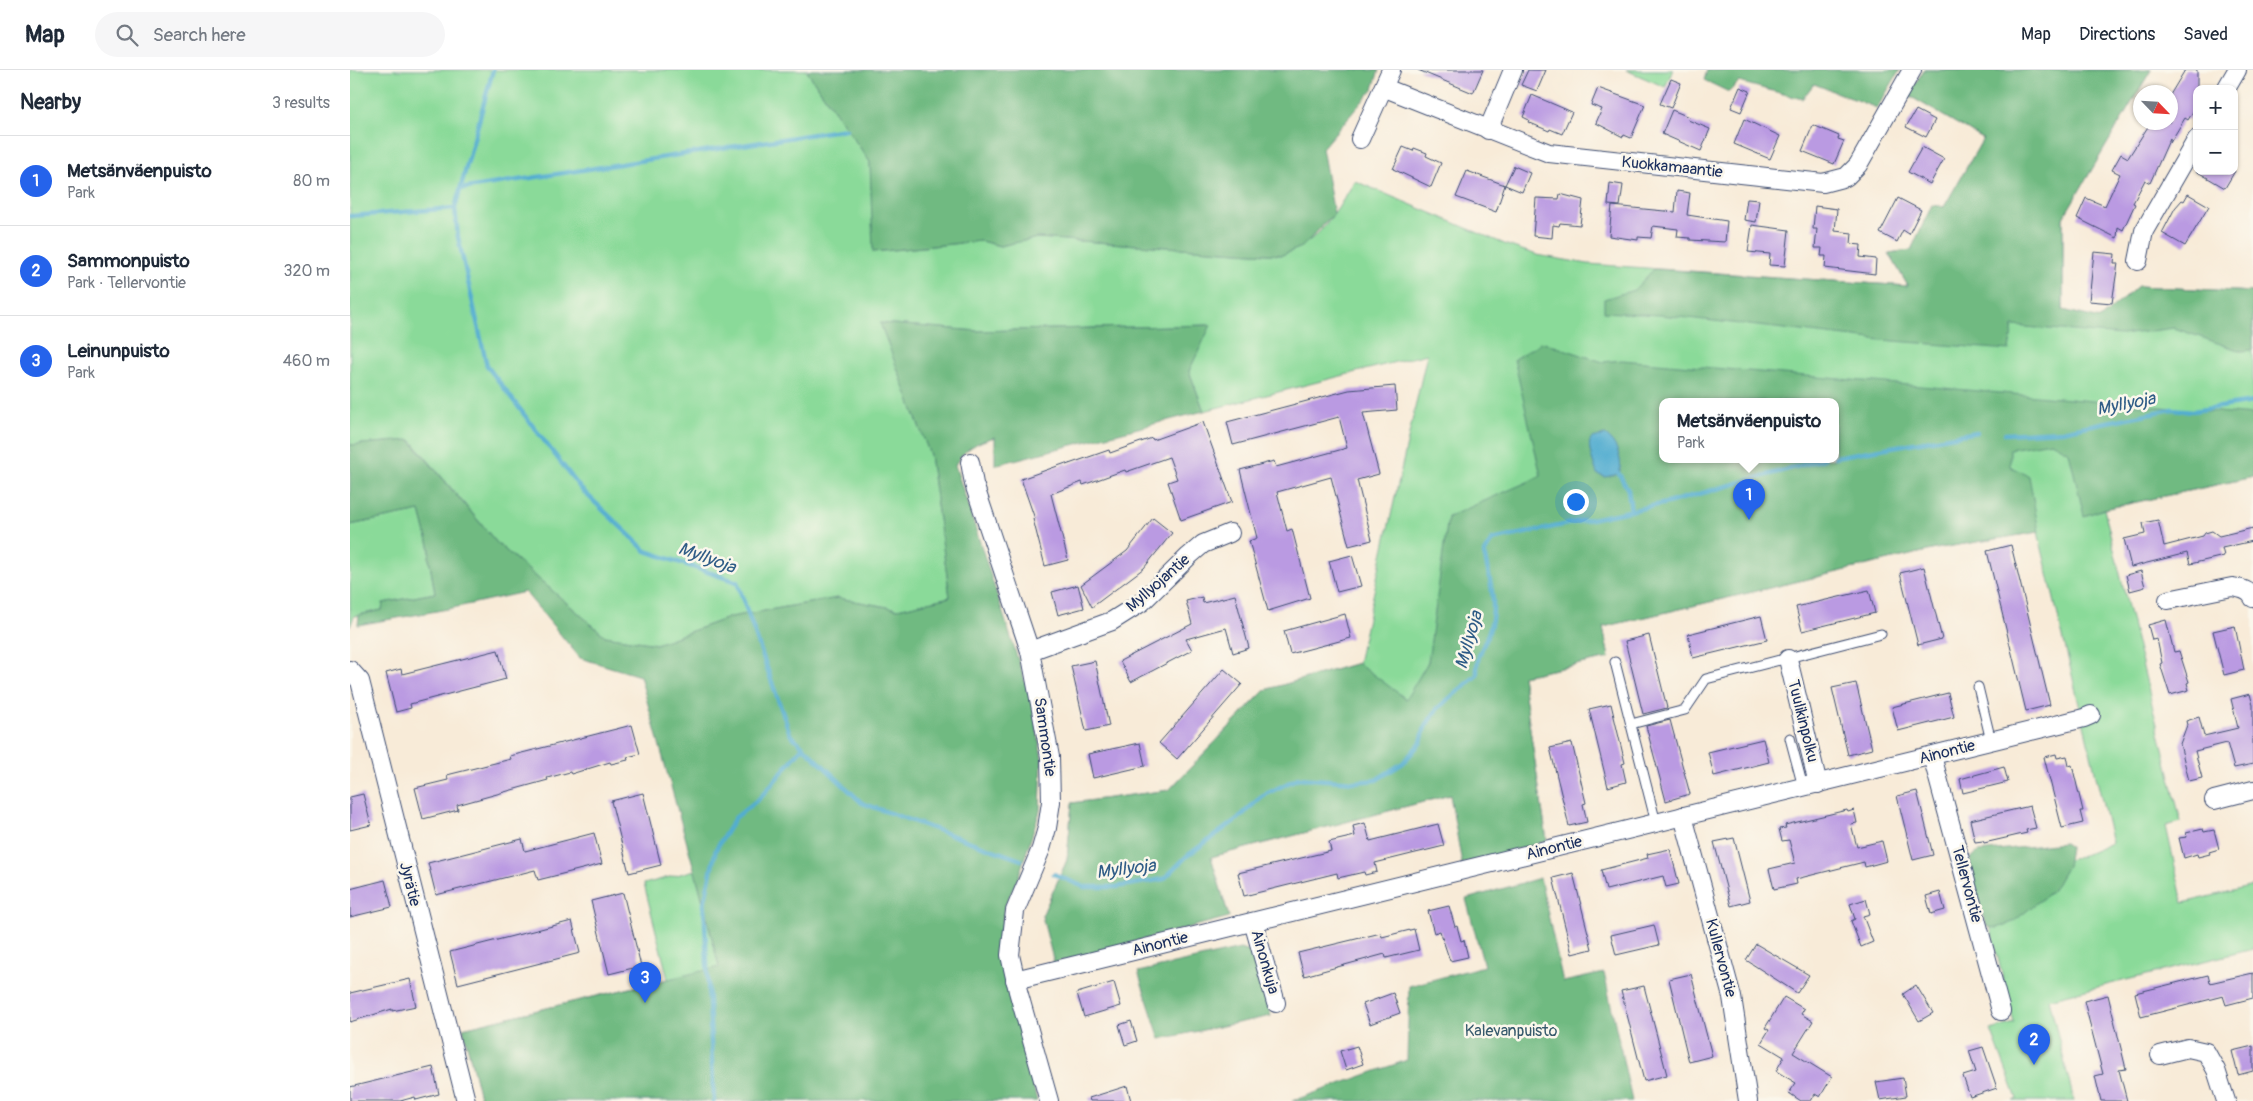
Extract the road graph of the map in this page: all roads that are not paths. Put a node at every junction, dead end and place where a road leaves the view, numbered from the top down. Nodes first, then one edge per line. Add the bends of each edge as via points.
1 (1391, 70) edge
2 (1513, 70) edge
3 (1912, 70) edge
4 (2237, 70) edge
5 (2228, 85) edge
6 (1384, 88) junction
7 (1488, 130) junction
8 (1360, 139) dead end
9 (2193, 146) edge
10 (2138, 261) dead end
11 (970, 462) dead end
12 (1230, 533) dead end
13 (2253, 598) edge
14 (2168, 600) dead end
15 (1881, 634) dead end
16 (1030, 651) junction
17 (1788, 659) junction
18 (1615, 662) dead end
19 (350, 670) edge
20 (1978, 687) dead end
21 (2092, 715) dead end
22 (1631, 724) junction
23 (1790, 738) dead end
24 (1991, 741) junction
25 (1932, 756) junction
26 (1811, 785) junction
27 (2253, 790) edge
28 (2214, 800) dead end
29 (1683, 816) junction
30 (1656, 823) junction
31 (1253, 922) junction
32 (1015, 980) junction
33 (1276, 1003) dead end
34 (2001, 1012) dead end
35 (2160, 1055) dead end
36 (466, 1101) edge
37 (1049, 1101) edge
38 (1748, 1101) edge
39 (2226, 1101) edge

1 - 6 street
2 - 7 street
3 - 7 street, Kuokkamaantie via 1858,165 1846,177 1823,183 1549,153
4 - 5 street
6 - 7 street, Kuokkamaantie
6 - 8 street
9 - 10 street via 2144,231
11 - 16 street, Sammontie via 974,484
12 - 16 street, Myllyojantie via 1203,544 1142,602 1112,621
13 - 14 street via 2242,589 2232,587
15 - 17 lane
16 - 32 street, Sammontie via 1050,757 1051,802 1041,850 1015,911 1010,955
17 - 22 lane via 1706,679 1685,710
17 - 26 street, Tuulikinpolku
18 - 22 lane
19 - 36 street, Jyrätie via 360,681
20 - 24 lane
21 - 24 street, Ainontie
22 - 30 lane
23 - 26 lane
24 - 25 street, Ainontie
25 - 26 street, Ainontie
25 - 34 street, Tellervontie
26 - 29 street, Ainontie
27 - 28 street
29 - 30 street, Ainontie
29 - 38 street, Kullervontie via 1732,997
30 - 31 street, Ainontie
31 - 32 street, Ainontie
31 - 33 street, Ainonkuja
32 - 37 street, Sammontie
35 - 39 street via 2188,1048 2206,1052

